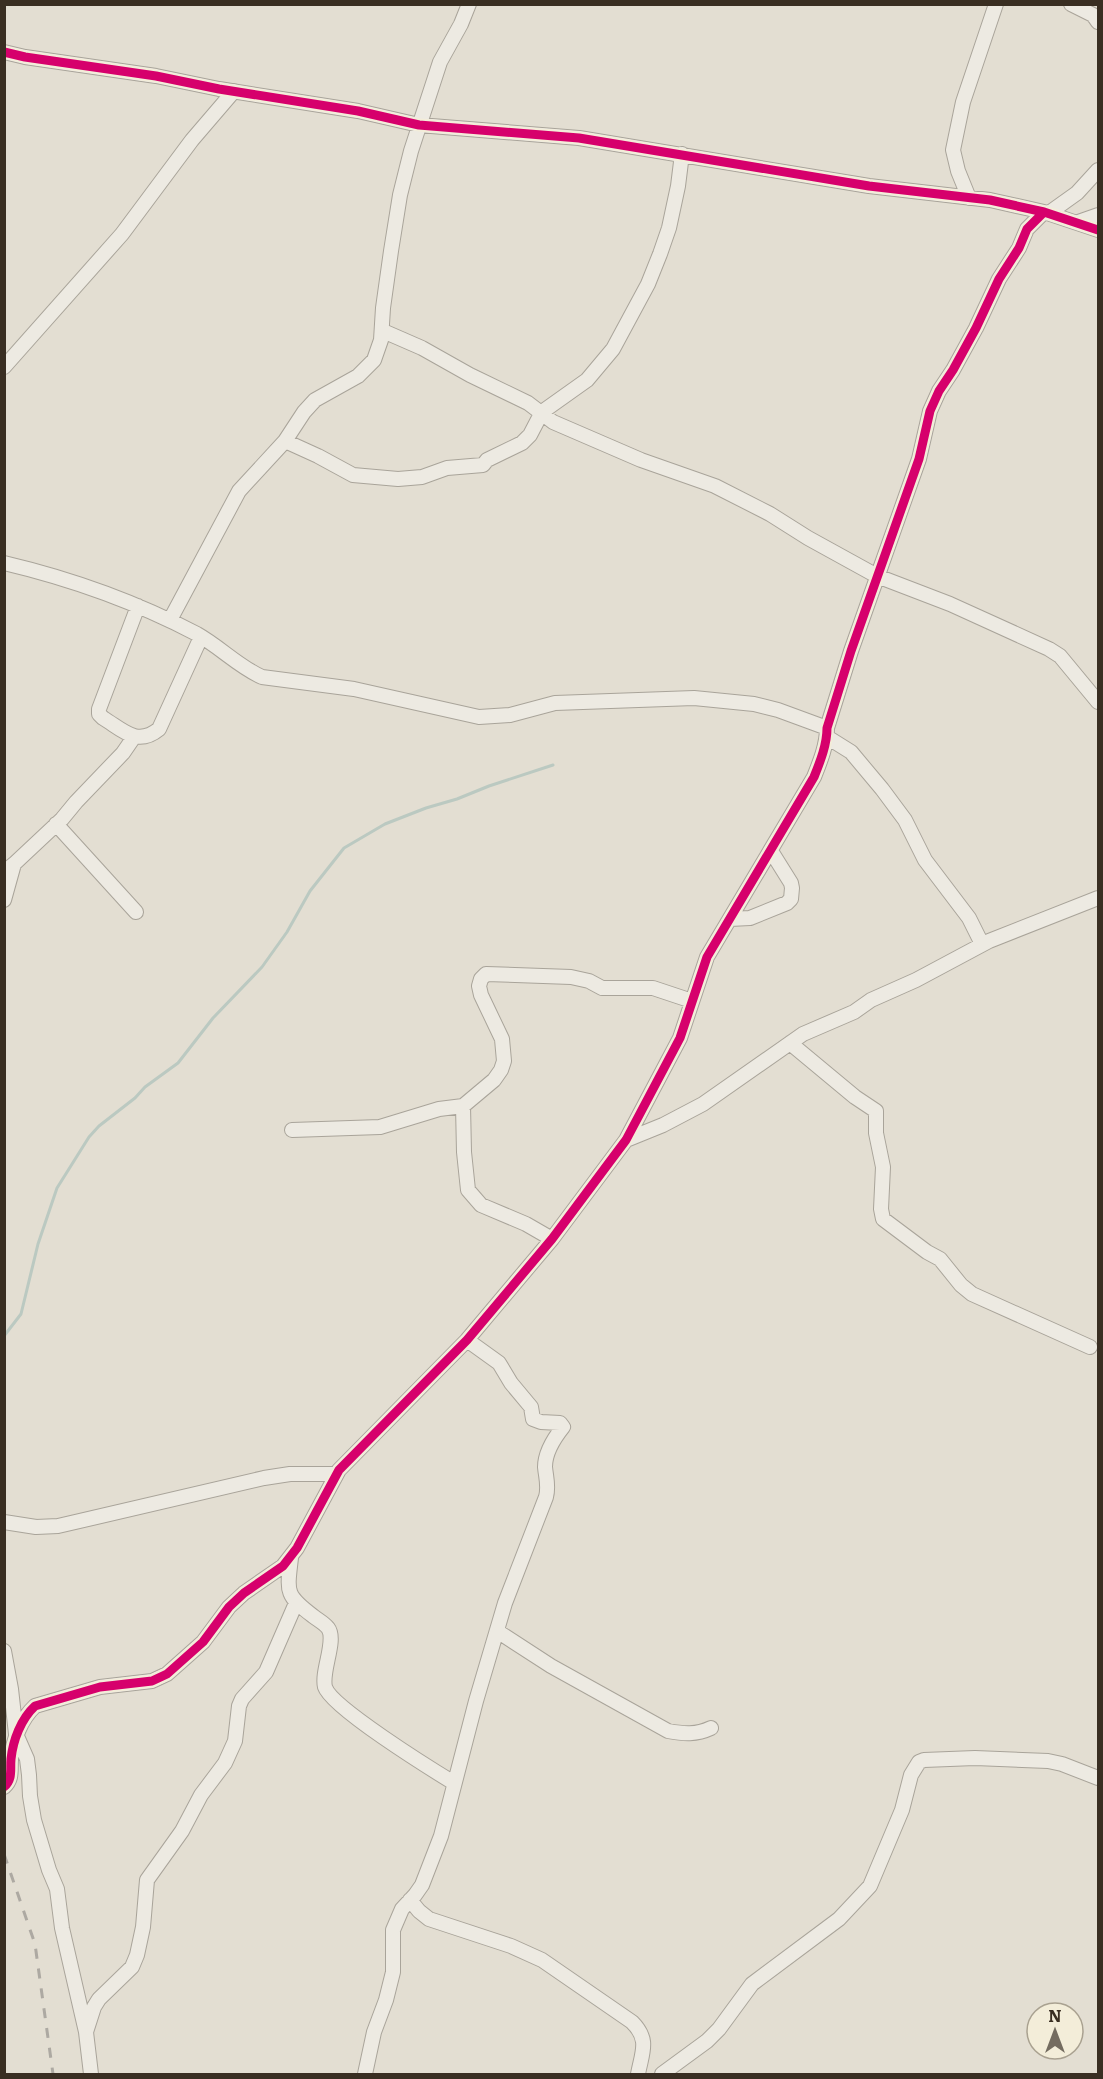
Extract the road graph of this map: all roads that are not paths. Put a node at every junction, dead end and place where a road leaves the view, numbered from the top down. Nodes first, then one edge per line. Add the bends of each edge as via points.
1 (469, 4) edge
2 (996, 4) edge
3 (1071, 4) edge
4 (1098, 22) edge
5 (4, 52) edge
6 (234, 91) junction
7 (419, 124) junction
8 (682, 154) junction
9 (1098, 170) edge
10 (969, 198) junction
11 (1017, 206) junction
12 (1047, 212) junction
13 (1098, 215) edge
14 (1077, 222) junction
15 (1027, 229) junction
16 (1098, 230) edge
17 (382, 331) junction
18 (4, 367) edge
19 (542, 412) junction
20 (285, 441) junction
21 (4, 563) edge
22 (877, 576) junction
23 (138, 606) junction
24 (170, 620) junction
25 (201, 637) junction
26 (1098, 702) edge
27 (827, 733) junction
28 (134, 737) junction
29 (56, 824) junction
30 (771, 851) junction
31 (9, 867) edge
32 (1098, 898) edge
33 (4, 900) edge
34 (136, 912) dead end
35 (730, 920) junction
36 (982, 944) junction
37 (692, 1001) junction
38 (790, 1043) junction
39 (463, 1106) junction
40 (292, 1130) dead end
41 (626, 1140) junction
42 (552, 1239) junction
43 (467, 1340) junction
44 (1090, 1347) dead end
45 (336, 1474) junction
46 (4, 1522) edge
47 (291, 1557) junction
48 (296, 1603) junction
49 (497, 1631) junction
50 (4, 1651) edge
51 (711, 1728) dead end
52 (16, 1734) junction
53 (1098, 1778) edge
54 (454, 1783) junction
55 (4, 1787) edge
56 (410, 1900) junction
57 (86, 2032) junction
58 (91, 2074) edge
59 (365, 2074) edge
60 (638, 2074) edge
61 (662, 2074) edge

1 - 7 street via 440,62
2 - 10 street via 963,102 953,150
3 - 4 street via 1093,15
5 - 6 street
6 - 7 street
6 - 18 street via 122,234
7 - 8 street via 579,138
7 - 17 street via 400,195
8 - 10 street via 869,186
8 - 19 street via 669,228 648,284 613,349 586,380
9 - 12 street via 1077,193
10 - 11 street
11 - 12 street
11 - 15 street
12 - 14 street
12 - 15 street
13 - 14 street
14 - 16 street
15 - 22 street via 930,411 919,459
17 - 19 street
17 - 20 street via 374,360 358,376 315,400
19 - 20 street via 530,435 518,446 483,465 447,468 422,477 353,475
19 - 22 street via 573,431 715,486
20 - 24 street via 239,491
21 - 23 street via 88,586
22 - 26 street via 1049,649 1060,656
22 - 27 street
23 - 24 street
23 - 28 street via 99,710 103,718
24 - 25 street
25 - 27 street via 262,677 354,689 479,717 510,715 555,703 694,698 778,710
25 - 28 street via 159,729 151,735
27 - 30 street via 814,777
27 - 36 street via 851,752 905,820 925,860 969,918
28 - 29 street
29 - 31 street
29 - 34 street
30 - 35 street
30 - 35 street via 790,883 791,899 750,918
31 - 33 street
32 - 36 street
35 - 37 street via 707,957
36 - 38 street
37 - 39 street via 653,988 602,988 571,978 486,974 479,986 502,1039 504,1061 494,1080
37 - 41 street via 680,1038
38 - 41 street via 703,1104
38 - 44 street via 876,1111 883,1167 883,1219 940,1259 972,1294
39 - 40 street via 380,1127
39 - 42 street via 468,1190 481,1205
41 - 42 street
42 - 43 street
43 - 45 street
43 - 49 street via 499,1363 531,1407 533,1419 563,1425 546,1460 546,1497
45 - 46 street via 264,1478 58,1526
45 - 47 street
47 - 48 street via 289,1591
47 - 52 street via 244,1593 203,1642 167,1674 152,1681 100,1687 35,1706
48 - 54 street via 329,1629 324,1683 331,1696 392,1743
48 - 57 street via 266,1672 242,1699 235,1741 225,1763 147,1880 143,1927 132,1967 99,1999
49 - 51 street via 550,1666 668,1731 686,1734
49 - 54 street
50 - 52 street
52 - 55 street via 10,1777
52 - 57 street via 27,1759 34,1820 57,1889
53 - 61 street via 1048,1761 975,1758 919,1762 870,1886 839,1919 752,1984 707,2041
54 - 56 street via 441,1836 422,1885
56 - 59 street via 393,1930 393,1972
56 - 60 street via 429,1919 542,1960 632,2022 644,2040
57 - 58 street

